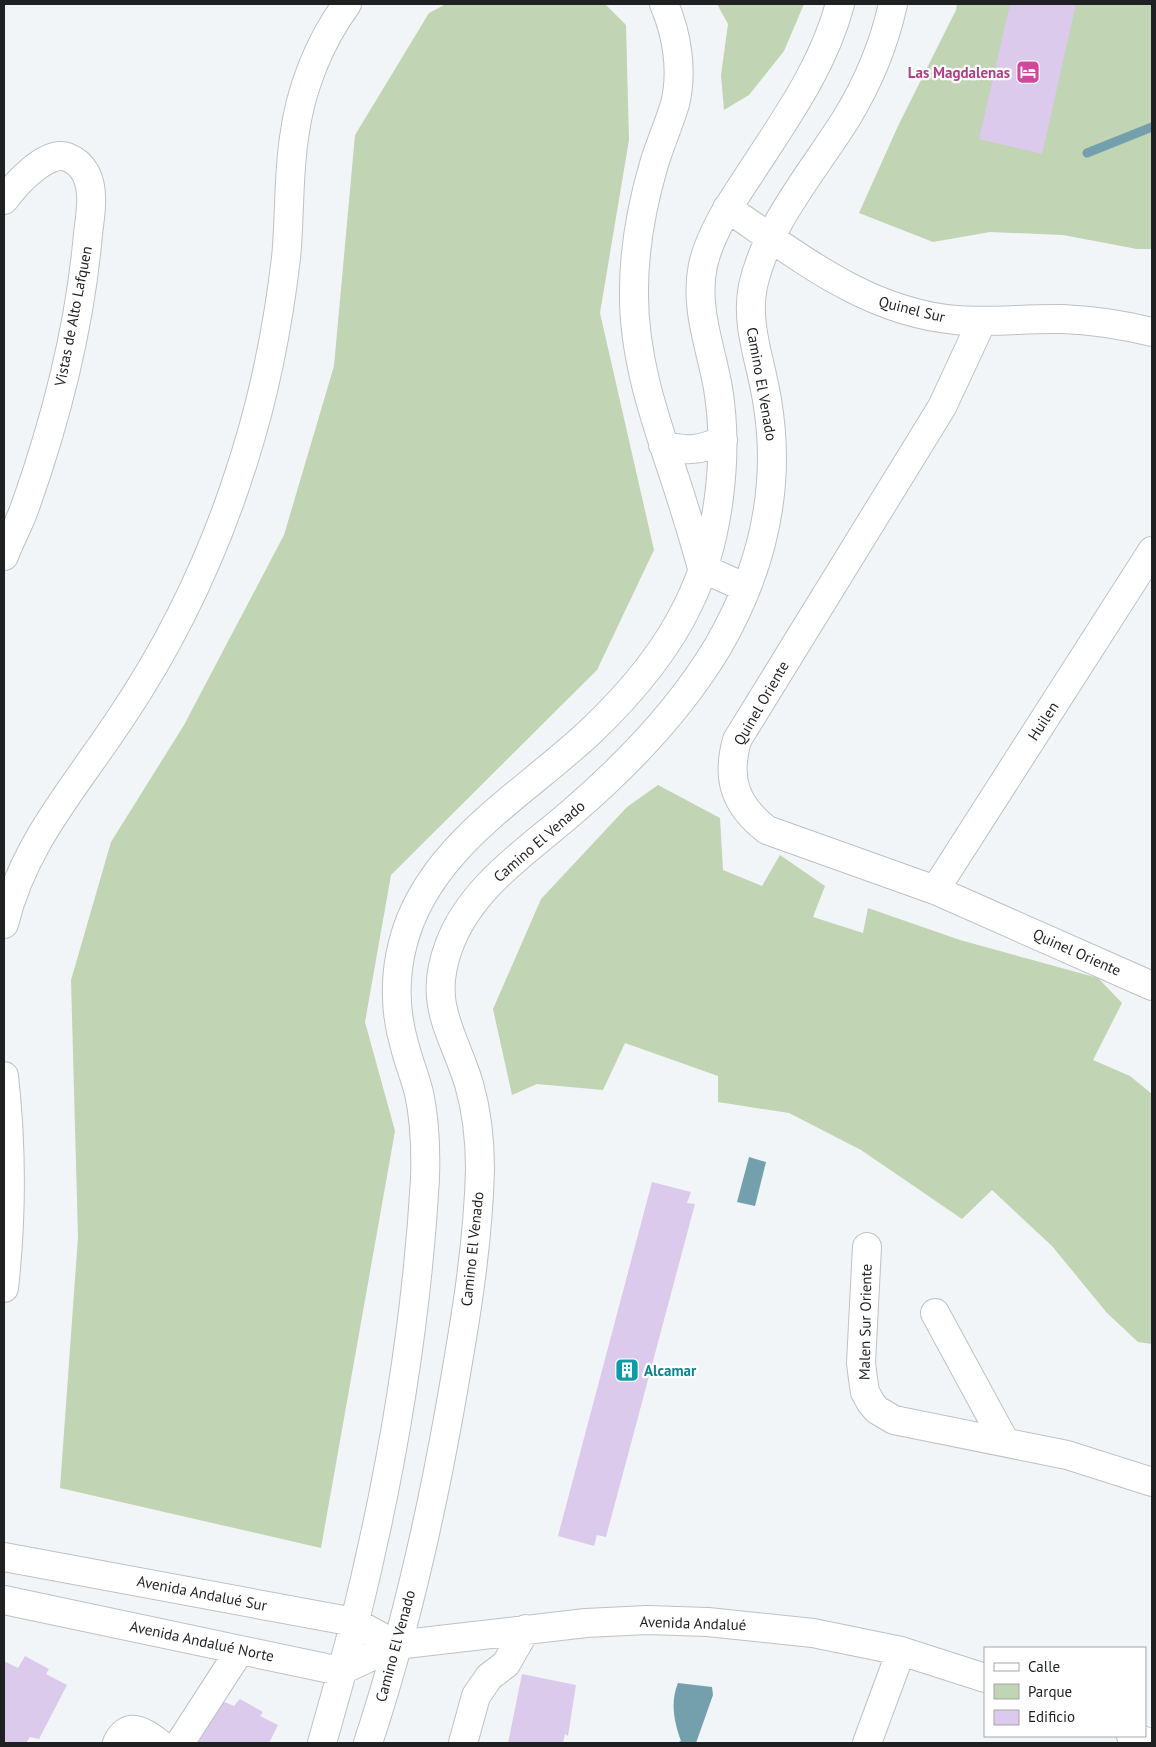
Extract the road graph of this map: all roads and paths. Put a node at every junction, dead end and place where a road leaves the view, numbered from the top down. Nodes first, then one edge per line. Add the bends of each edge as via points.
1 (347, 4) edge
2 (664, 4) edge
3 (840, 4) edge
4 (893, 4) edge
5 (4, 200) edge
6 (727, 208) junction
7 (772, 238) junction
8 (982, 321) junction
9 (1152, 332) edge
10 (723, 440) junction
11 (663, 445) junction
12 (1152, 551) edge
13 (4, 556) edge
14 (702, 568) junction
15 (746, 588) junction
16 (935, 890) junction
17 (4, 924) edge
18 (1152, 986) edge
19 (4, 1076) edge
20 (867, 1247) dead end
21 (4, 1288) edge
22 (935, 1314) dead end
23 (1004, 1442) junction
24 (1152, 1482) edge
25 (4, 1557) edge
26 (4, 1600) edge
27 (354, 1622) junction
28 (526, 1629) junction
29 (396, 1645) junction
30 (240, 1650) junction
31 (901, 1651) junction
32 (340, 1671) junction
33 (984, 1678) edge
34 (1135, 1737) edge
35 (117, 1743) edge
36 (160, 1743) edge
37 (180, 1743) edge
38 (322, 1743) edge
39 (368, 1743) edge
40 (463, 1743) edge
41 (867, 1743) edge
42 (1150, 1743) edge

1 - 17 street via 321,47 300,107 294,136 287,245 274,341 256,418 224,518 183,611 159,656 29,855 16,882
2 - 11 street via 676,43 678,86 646,194 634,263 639,355
3 - 6 street via 824,51 808,82
4 - 7 street, Camino El Venado via 878,55 864,87 795,195
5 - 13 street, Vistas de Alto Lafquen via 41,163 65,156 78,163 86,174 91,206 80,290 62,382 24,509
6 - 7 street, Quinel Sur
6 - 10 street via 715,230 703,266 702,283 705,333 718,386
7 - 8 street, Quinel Sur via 846,287 875,301 932,317
7 - 15 street, Camino El Venado via 753,287 751,313 772,429 773,482 763,538
8 - 9 street, Quinel Sur via 1063,319
8 - 16 street, Quinel Oriente via 942,407 737,740 733,756 734,782 742,806 767,830
10 - 11 street via 695,450 678,450
10 - 14 street via 719,501
11 - 14 street
12 - 16 street, Huilen
14 - 15 street
14 - 27 street via 674,631 643,676 587,734 448,859 421,897 408,927 398,972 397,999 399,1023 420,1096 425,1180 405,1366 391,1450
15 - 29 street, Camino El Venado via 720,644 679,704 604,784 492,882 459,923 449,945 440,990 443,1014 476,1112 480,1176 460,1350 423,1538
16 - 18 street, Quinel Oriente
19 - 21 street via 12,1173
20 - 23 street, Malen Sur Oriente via 861,1363 865,1392 871,1403 894,1420
22 - 23 street
23 - 24 street, Malen Sur Oriente via 1067,1454
25 - 27 street, Avenida Andalué Sur
26 - 30 street, Avenida Andalué Norte
27 - 29 street, Avenida Andalué Sur
27 - 32 street
28 - 29 street, Avenida Andalué
28 - 31 street, Avenida Andalué via 595,1622 708,1622 813,1632
28 - 40 street via 506,1664 489,1677 476,1696
29 - 32 street
29 - 39 street, Camino El Venado
30 - 32 street, Avenida Andalué Norte
30 - 37 street
31 - 33 street, Avenida Andalué
31 - 41 street
32 - 38 street
34 - 42 street
35 - 36 street via 120,1736 131,1730 142,1731

